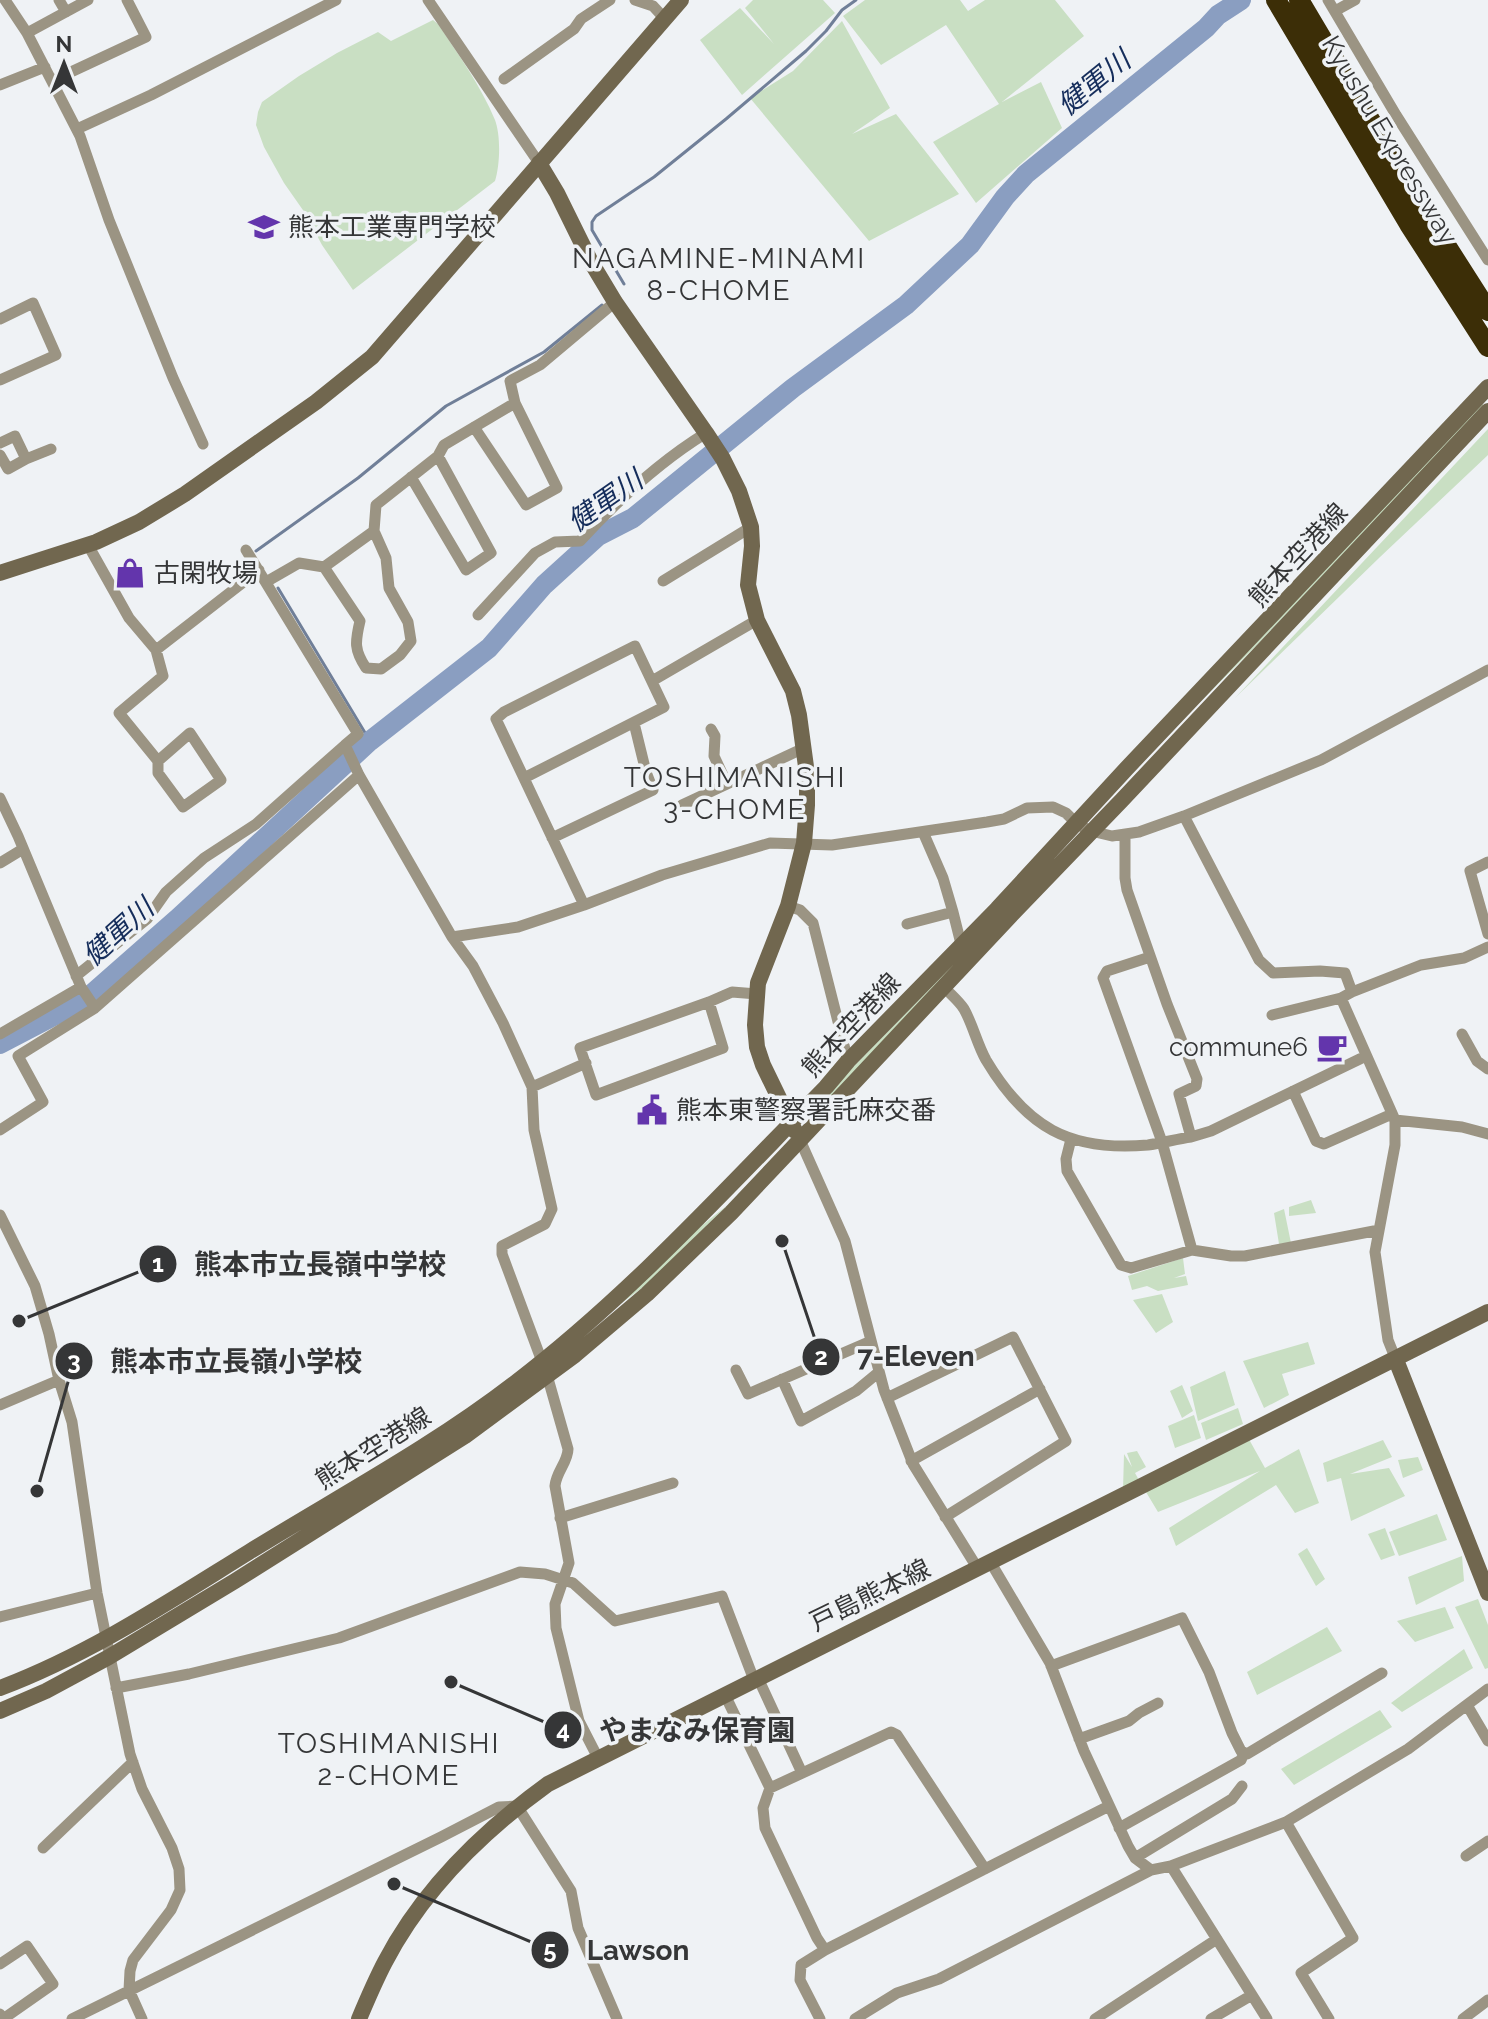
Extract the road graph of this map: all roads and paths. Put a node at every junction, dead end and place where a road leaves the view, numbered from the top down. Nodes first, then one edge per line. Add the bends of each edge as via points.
1 (5, 0) edge
2 (59, 0) edge
3 (88, 0) edge
4 (127, 0) edge
5 (336, 0) edge
6 (428, 0) edge
7 (610, 0) edge
8 (635, 0) edge
9 (681, 0) edge
10 (1276, 0) edge
11 (1299, 0) edge
12 (1355, 0) edge
13 (1332, 5) edge
14 (66, 12) junction
15 (665, 19) junction
16 (27, 33) junction
17 (45, 67) junction
18 (58, 78) dead end
19 (504, 79) dead end
20 (0, 85) edge
21 (77, 129) junction
22 (539, 163) junction
23 (1488, 260) edge
24 (615, 302) junction
25 (1488, 311) edge
26 (0, 319) edge
27 (1488, 347) edge
28 (0, 380) edge
29 (1488, 387) edge
30 (515, 403) junction
31 (1488, 411) edge
32 (0, 426) edge
33 (474, 427) junction
34 (706, 433) junction
35 (1457, 433) junction
36 (3, 442) edge
37 (203, 444) dead end
38 (51, 449) dead end
39 (0, 455) edge
40 (438, 456) junction
41 (26, 459) junction
42 (411, 477) junction
43 (751, 527) junction
44 (374, 531) junction
45 (88, 545) junction
46 (246, 550) dead end
47 (324, 567) junction
48 (259, 570) junction
49 (0, 573) edge
50 (663, 581) dead end
51 (266, 582) junction
52 (478, 615) dead end
53 (757, 620) junction
54 (156, 650) junction
55 (1488, 670) edge
56 (652, 681) junction
57 (634, 723) junction
58 (711, 729) dead end
59 (345, 745) junction
60 (804, 748) junction
61 (158, 761) junction
62 (359, 775) junction
63 (524, 778) junction
64 (727, 784) junction
65 (0, 798) edge
66 (682, 805) dead end
67 (1184, 816) junction
68 (1084, 827) junction
69 (923, 832) junction
70 (1125, 834) junction
71 (552, 838) junction
72 (804, 843) junction
73 (23, 849) junction
74 (1488, 862) edge
75 (0, 863) edge
76 (584, 905) junction
77 (788, 906) junction
78 (953, 912) junction
79 (907, 924) dead end
80 (1488, 934) edge
81 (452, 937) junction
82 (961, 944) junction
83 (1488, 947) edge
84 (1150, 957) junction
85 (78, 982) junction
86 (943, 986) junction
87 (757, 994) junction
88 (1347, 995) junction
89 (709, 1002) junction
90 (95, 1008) junction
91 (1272, 1015) dead end
92 (0, 1034) edge
93 (1462, 1034) dead end
94 (1366, 1056) junction
95 (848, 1061) junction
96 (586, 1063) junction
97 (1488, 1069) edge
98 (532, 1087) junction
99 (1293, 1091) junction
100 (1393, 1117) junction
101 (790, 1123) junction
102 (0, 1130) edge
103 (1488, 1134) edge
104 (1191, 1137) junction
105 (1071, 1139) junction
106 (800, 1140) junction
107 (1162, 1142) junction
108 (0, 1215) edge
109 (1379, 1230) junction
110 (4, 1235) edge
111 (1192, 1250) junction
112 (1488, 1312) edge
113 (871, 1341) junction
114 (1396, 1360) junction
115 (544, 1368) junction
116 (736, 1370) dead end
117 (879, 1372) junction
118 (782, 1379) junction
119 (59, 1380) junction
120 (1040, 1389) junction
121 (887, 1398) junction
122 (0, 1405) edge
123 (911, 1461) junction
124 (673, 1483) dead end
125 (945, 1517) junction
126 (560, 1518) junction
127 (984, 1566) junction
128 (564, 1580) junction
129 (97, 1593) junction
130 (1488, 1593) edge
131 (0, 1617) edge
132 (106, 1640) junction
133 (109, 1657) junction
134 (1051, 1666) junction
135 (1382, 1673) dead end
136 (756, 1679) junction
137 (0, 1688) edge
138 (116, 1688) junction
139 (1488, 1689) edge
140 (725, 1695) junction
141 (1158, 1703) dead end
142 (1467, 1705) junction
143 (0, 1711) edge
144 (1079, 1739) junction
145 (1488, 1741) edge
146 (1244, 1753) junction
147 (598, 1758) junction
148 (133, 1762) junction
149 (802, 1773) junction
150 (1242, 1786) dead end
151 (770, 1788) junction
152 (517, 1806) junction
153 (1109, 1806) junction
154 (1286, 1822) junction
155 (1119, 1828) junction
156 (1488, 1841) edge
157 (43, 1848) dead end
158 (1466, 1856) dead end
159 (1135, 1858) junction
160 (1171, 1866) junction
161 (985, 1869) junction
162 (1151, 1870) junction
163 (1217, 1939) junction
164 (825, 1950) junction
165 (0, 1964) edge
166 (129, 1990) junction
167 (1252, 1995) junction
168 (1488, 2000) edge
169 (0, 2014) edge
170 (1213, 2018) edge
171 (72, 2019) edge
172 (142, 2019) edge
173 (359, 2019) edge
174 (617, 2019) edge
175 (820, 2019) edge
176 (855, 2019) edge
177 (1095, 2019) edge
178 (1267, 2019) edge
179 (1329, 2019) edge
180 (1463, 2019) edge

1 - 16 street
2 - 14 street
3 - 14 street
4 - 18 street via 146,37
5 - 21 street
6 - 22 street
7 - 19 street
8 - 15 street via 653,6
9 - 15 main road
10 - 27 highway, Kyushu Expressway
11 - 25 highway, Kyushu Expressway
12 - 13 street
13 - 23 street
14 - 16 street
15 - 22 main road
16 - 17 street
17 - 20 street
17 - 21 street
21 - 37 street via 120,248
22 - 24 main road
22 - 45 main road via 372,357 185,494
24 - 30 street via 540,365 510,381
24 - 34 main road
26 - 28 street via 33,303 56,355
29 - 35 main road, 熊本空港線
30 - 33 street
30 - 33 street via 557,488 547,494 526,505
31 - 35 main road, 熊本空港線
32 - 36 street
33 - 40 street via 444,445
34 - 43 main road via 739,491
34 - 52 street via 677,451 580,541 555,542 535,553
35 - 68 main road, 熊本空港線 via 1122,800
36 - 41 street via 15,436
38 - 41 street
39 - 41 street via 8,469
40 - 42 street
40 - 42 street via 491,553 466,570
42 - 44 street via 376,505
43 - 50 street
43 - 53 main road via 748,585
44 - 47 street
44 - 47 street via 411,641 381,669 366,668 356,653 360,621
45 - 49 main road
45 - 54 street via 129,618
46 - 48 street
47 - 51 street via 299,563
48 - 51 street
48 - 54 street
51 - 59 street via 358,734
53 - 56 street
53 - 60 main road via 793,691
54 - 61 street via 163,676 119,713
55 - 67 street via 1321,760
56 - 57 street via 664,707
56 - 63 street via 635,646 504,712 496,719
57 - 63 street
57 - 71 street via 653,790
58 - 64 street via 714,756
59 - 62 street
59 - 85 street via 256,824 204,858
60 - 64 street
60 - 72 main road
61 - 61 street via 158,773 183,807 221,780 190,733
62 - 81 street
62 - 90 street
63 - 71 street
64 - 66 street
65 - 73 street
67 - 70 street
67 - 88 street via 1259,960 1273,973 1345,973
68 - 69 street via 1053,807
68 - 70 street via 1112,836
68 - 82 main road, 熊本空港線
68 - 86 main road, 熊本空港線 via 1063,863
69 - 72 street via 832,845
69 - 78 street
70 - 84 street via 1125,885
71 - 76 street
72 - 76 street via 770,843
72 - 77 main road
73 - 75 street
73 - 85 street
74 - 80 street via 1470,871
76 - 81 street via 518,927
77 - 87 main road
77 - 95 street via 813,923
78 - 79 street
78 - 82 street
81 - 98 street via 473,966
82 - 95 main road, 熊本空港線
83 - 88 street via 1464,958 1421,965
84 - 104 street via 1197,1079 1196,1086 1179,1094
84 - 107 street via 1107,971 1103,978
85 - 90 street
85 - 92 street
86 - 105 street via 965,1010 985,1057 1013,1099 1031,1118
86 - 106 main road, 熊本空港線
87 - 89 street via 732,992
87 - 101 main road via 757,1047
88 - 91 street
88 - 94 street
89 - 96 street via 580,1048
89 - 96 street via 723,1048 596,1095
90 - 102 street via 18,1056 43,1102
93 - 97 street via 1477,1061
94 - 99 street
94 - 100 street
95 - 101 main road, 熊本空港線
96 - 98 street
98 - 115 street via 534,1130 552,1209 545,1224 502,1246 502,1254
99 - 100 street via 1320,1144
99 - 104 street
100 - 103 street
100 - 109 street via 1395,1145
101 - 106 main road
101 - 115 main road, 熊本空港線
104 - 107 street
105 - 107 street via 1120,1145
105 - 111 street via 1067,1171 1121,1265 1131,1268
106 - 113 street via 845,1241
106 - 115 main road, 熊本空港線 via 647,1294 575,1355
107 - 111 street
108 - 110 street
109 - 111 street via 1245,1256
109 - 114 street via 1375,1252 1388,1340
110 - 119 street via 35,1286
112 - 114 main road, 戸島熊本線
113 - 117 street
113 - 118 street
114 - 127 main road, 戸島熊本線
114 - 130 main road
115 - 126 street via 568,1449 555,1478
115 - 132 main road, 熊本空港線
115 - 133 main road, 熊本空港線 via 465,1436
116 - 118 street via 748,1394
117 - 118 street via 801,1421
117 - 121 street
119 - 122 street
119 - 129 street via 72,1422
120 - 121 street via 1013,1337
120 - 123 street
120 - 125 street via 1066,1441
121 - 123 street
123 - 125 street
124 - 126 street
125 - 127 street
126 - 128 street via 569,1563
127 - 134 street
127 - 136 main road, 戸島熊本線
128 - 136 street via 615,1621 722,1596
128 - 138 street via 520,1572 339,1638
128 - 147 street via 555,1604 556,1628 579,1721
129 - 131 street
129 - 132 street
132 - 133 street
132 - 137 main road, 熊本空港線
133 - 138 street
133 - 143 main road, 熊本空港線
134 - 144 street
134 - 146 street via 1182,1618
135 - 146 street
136 - 140 main road, 戸島熊本線
136 - 149 street
138 - 148 street
139 - 142 street
140 - 147 main road, 戸島熊本線
140 - 151 street
141 - 144 street via 1129,1721
142 - 145 street
142 - 154 street via 1408,1749
144 - 153 street
146 - 155 street via 1241,1760
147 - 152 main road, 戸島熊本線
148 - 157 street
148 - 166 street via 172,1848 180,1890 133,1960
149 - 151 street
149 - 161 street via 891,1732 897,1735
150 - 159 street via 1232,1799
151 - 164 street via 763,1808 765,1828
152 - 166 street via 499,1807
152 - 173 main road, 戸島熊本線 via 422,1905 385,1961
152 - 174 street via 571,1891 578,1928
153 - 155 street
153 - 161 street
154 - 160 street
154 - 179 street via 1353,1938 1301,1973
155 - 159 street
156 - 158 street
159 - 162 street
160 - 162 street
160 - 163 street
161 - 164 street
162 - 176 street via 939,1979 897,1993
163 - 167 street
163 - 177 street
164 - 175 street via 801,1965 800,1980
165 - 169 street via 27,1946 53,1984 3,2019
166 - 171 street
166 - 172 street
167 - 170 street
167 - 178 street
168 - 180 street

